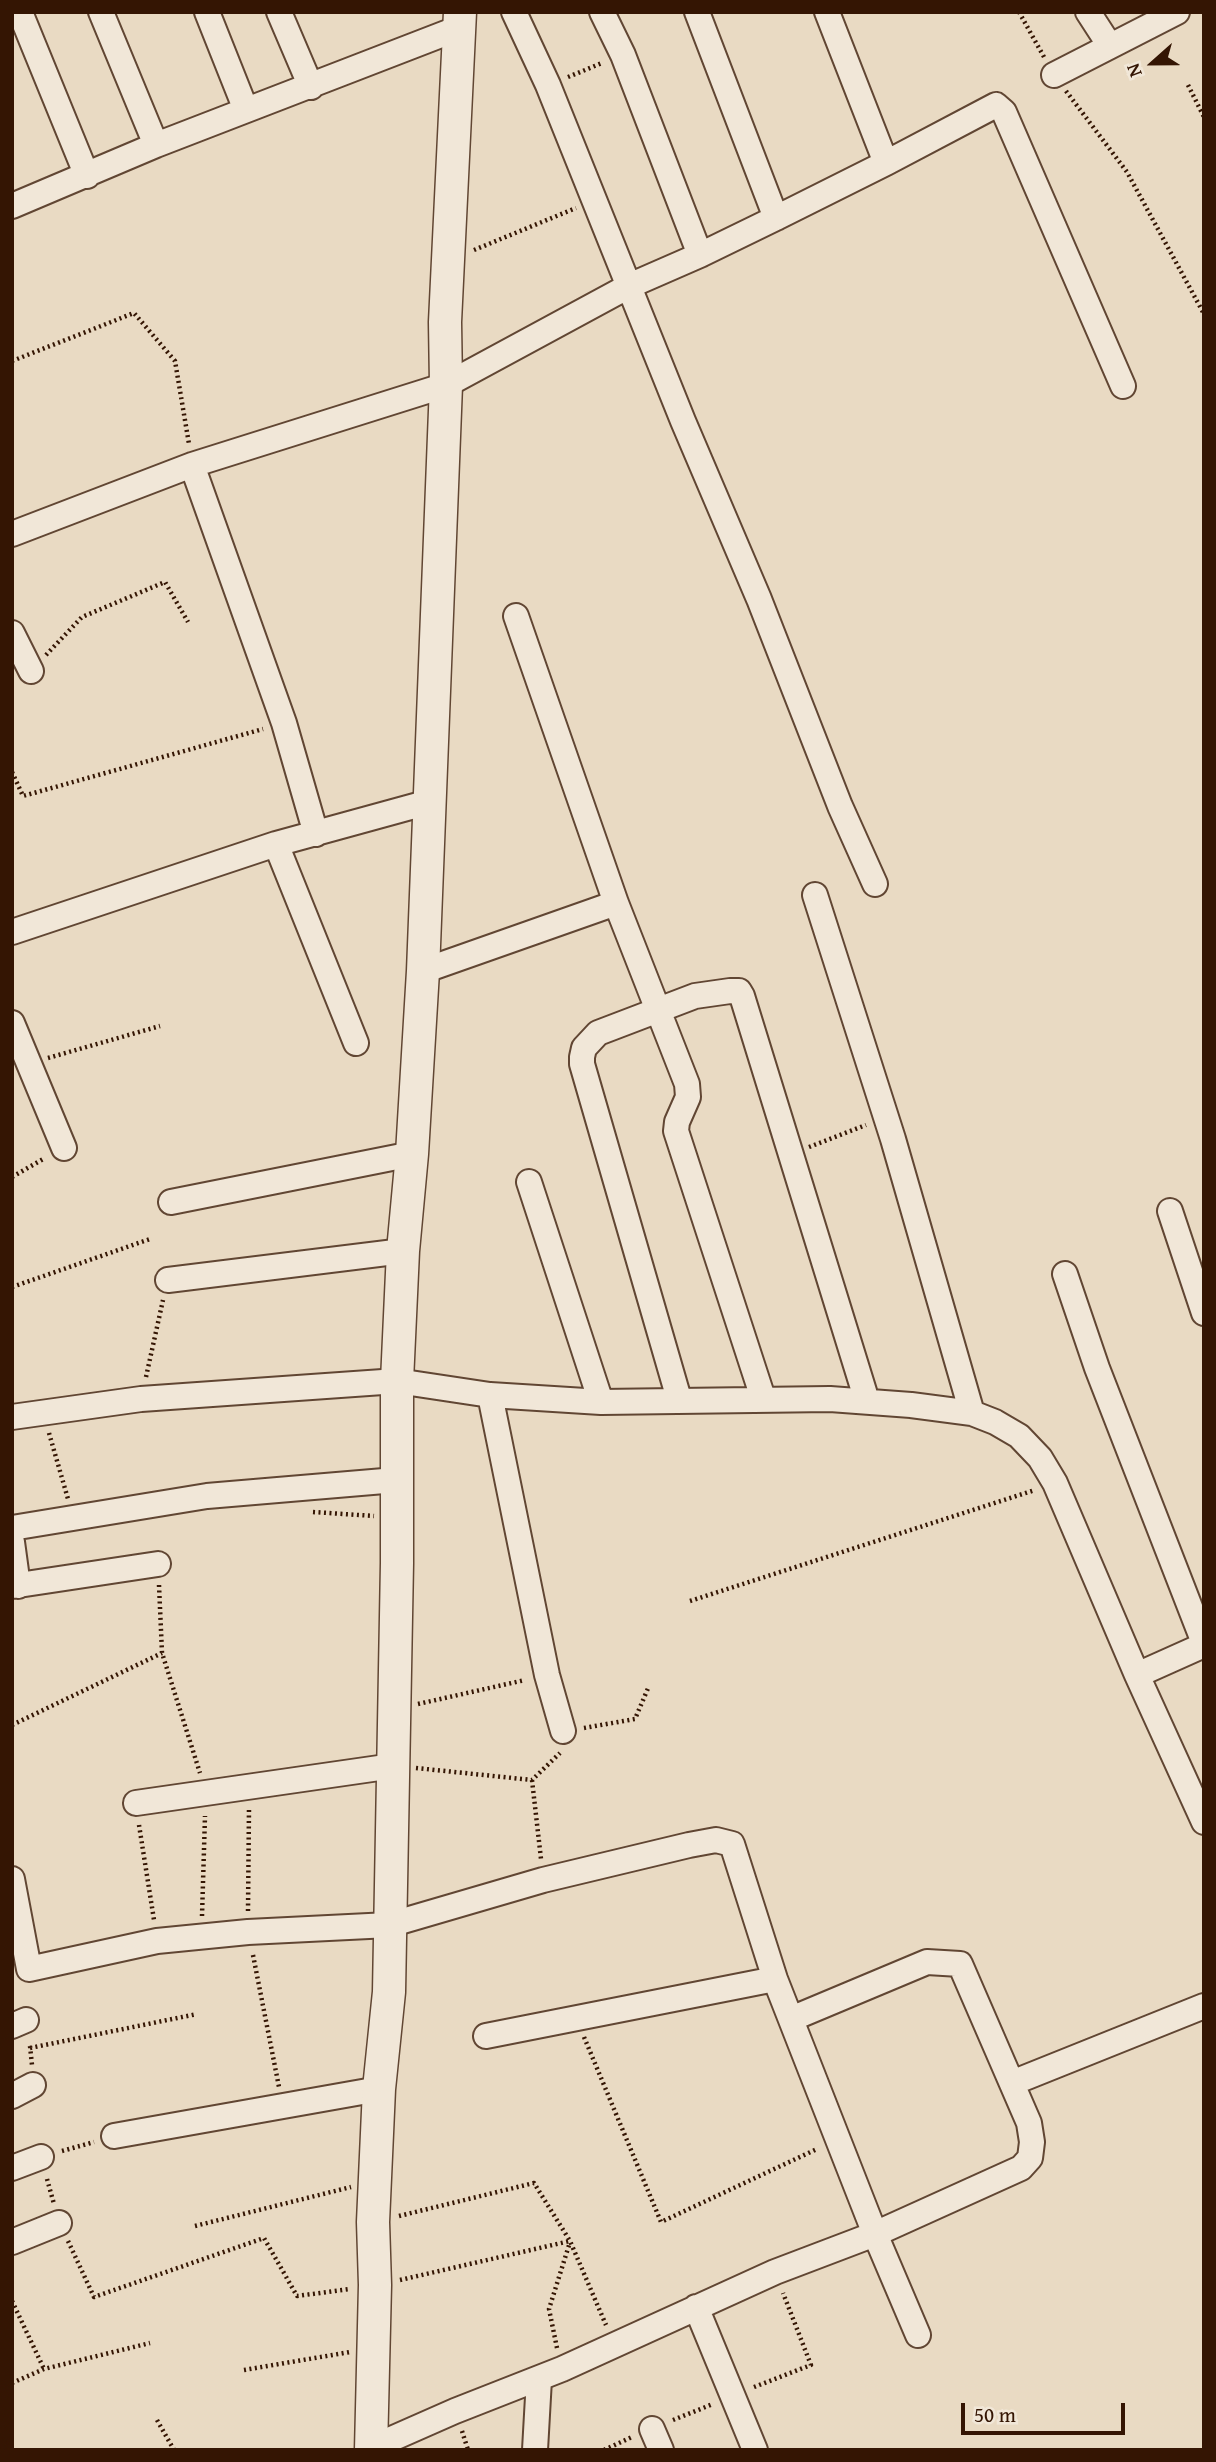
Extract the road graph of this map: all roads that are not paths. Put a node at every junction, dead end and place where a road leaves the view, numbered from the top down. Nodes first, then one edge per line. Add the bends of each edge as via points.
1 (20, 12) edge
2 (101, 12) edge
3 (207, 12) edge
4 (279, 12) edge
5 (514, 12) edge
6 (602, 12) edge
7 (697, 12) edge
8 (827, 12) edge
9 (1088, 12) edge
10 (1177, 12) edge
11 (459, 20) edge
12 (1110, 46) junction
13 (1054, 75) road end
14 (311, 87) junction
15 (246, 110) junction
16 (156, 145) junction
17 (886, 163) junction
18 (87, 176) junction
19 (12, 206) edge
20 (776, 218) junction
21 (700, 255) junction
22 (629, 286) junction
23 (446, 385) junction
24 (1123, 386) dead end
25 (192, 466) junction
26 (12, 534) edge
27 (516, 616) dead end
28 (12, 633) edge
29 (31, 671) road end
30 (429, 802) junction
31 (316, 834) junction
32 (276, 844) junction
33 (875, 884) dead end
34 (815, 895) dead end
35 (616, 903) junction
36 (12, 932) edge
37 (423, 971) junction
38 (658, 1010) junction
39 (14, 1031) edge
40 (356, 1043) dead end
41 (64, 1148) road end
42 (412, 1154) junction
43 (529, 1182) dead end
44 (171, 1202) dead end
45 (1170, 1212) dead end
46 (403, 1251) junction
47 (1065, 1274) dead end
48 (168, 1280) road end
49 (1204, 1313) edge
50 (397, 1381) junction
51 (490, 1395) junction
52 (763, 1398) junction
53 (679, 1399) junction
54 (867, 1401) junction
55 (601, 1402) junction
56 (972, 1413) junction
57 (12, 1417) edge
58 (396, 1480) junction
59 (12, 1528) edge
60 (12, 1542) edge
61 (158, 1564) road end
62 (15, 1586) edge
63 (1204, 1644) edge
64 (1137, 1675) junction
65 (563, 1731) road end
66 (393, 1766) junction
67 (136, 1803) road end
68 (1204, 1822) edge
69 (14, 1894) edge
70 (389, 1925) junction
71 (775, 1979) junction
72 (1204, 2006) edge
73 (791, 2019) junction
74 (486, 2036) dead end
75 (1012, 2082) junction
76 (379, 2089) junction
77 (114, 2136) road end
78 (41, 2157) road end
79 (12, 2168) edge
80 (59, 2223) road end
81 (875, 2234) junction
82 (12, 2242) edge
83 (696, 2306) junction
84 (918, 2335) dead end
85 (539, 2379) junction
86 (371, 2449) edge
87 (535, 2450) edge
88 (755, 2450) edge

1 - 18 street
2 - 16 street
3 - 15 street
4 - 14 street
5 - 22 street
6 - 21 street
7 - 20 street
8 - 17 street
9 - 12 street
10 - 12 street
11 - 14 street
11 - 23 street via 444,322
12 - 13 street
14 - 15 street
15 - 16 street
16 - 18 street
17 - 20 street
17 - 24 street via 999,106
18 - 19 street
20 - 21 street
21 - 22 street
22 - 23 street
22 - 33 street
23 - 25 street
23 - 30 street
25 - 26 street
25 - 31 street via 284,723
27 - 35 street
28 - 29 street
30 - 31 street
30 - 37 street
31 - 32 street
32 - 36 street
32 - 40 street
34 - 56 street via 886,1117
35 - 37 street
35 - 38 street
37 - 42 street
38 - 52 street via 688,1091 677,1122 678,1142
38 - 53 street via 598,1033 584,1048 582,1064
38 - 54 street via 695,996 739,991
39 - 41 street
42 - 44 street
42 - 46 street
43 - 55 street
45 - 49 street
46 - 48 street
46 - 50 street
47 - 63 street
50 - 51 street
50 - 57 street via 141,1399
50 - 58 street
51 - 55 street
51 - 65 street via 547,1675
52 - 53 street
52 - 54 street
53 - 55 street
54 - 56 street
56 - 64 street via 1019,1436 1040,1458
58 - 59 street via 206,1496
58 - 66 street
60 - 62 street
61 - 62 street
63 - 64 street
64 - 68 street
66 - 67 street
66 - 70 street
69 - 70 street via 29,1969 157,1941
70 - 71 street via 543,1880 716,1840 732,1844
70 - 76 street
71 - 73 street
71 - 74 street
72 - 75 street
73 - 75 street via 927,1962 953,1962 960,1964
73 - 81 street
75 - 81 street via 1032,2142 1030,2158 1021,2168
76 - 77 street
76 - 86 street
78 - 79 street
80 - 82 street
81 - 83 street
81 - 84 street
83 - 85 street
83 - 88 street
85 - 86 street
85 - 87 street

